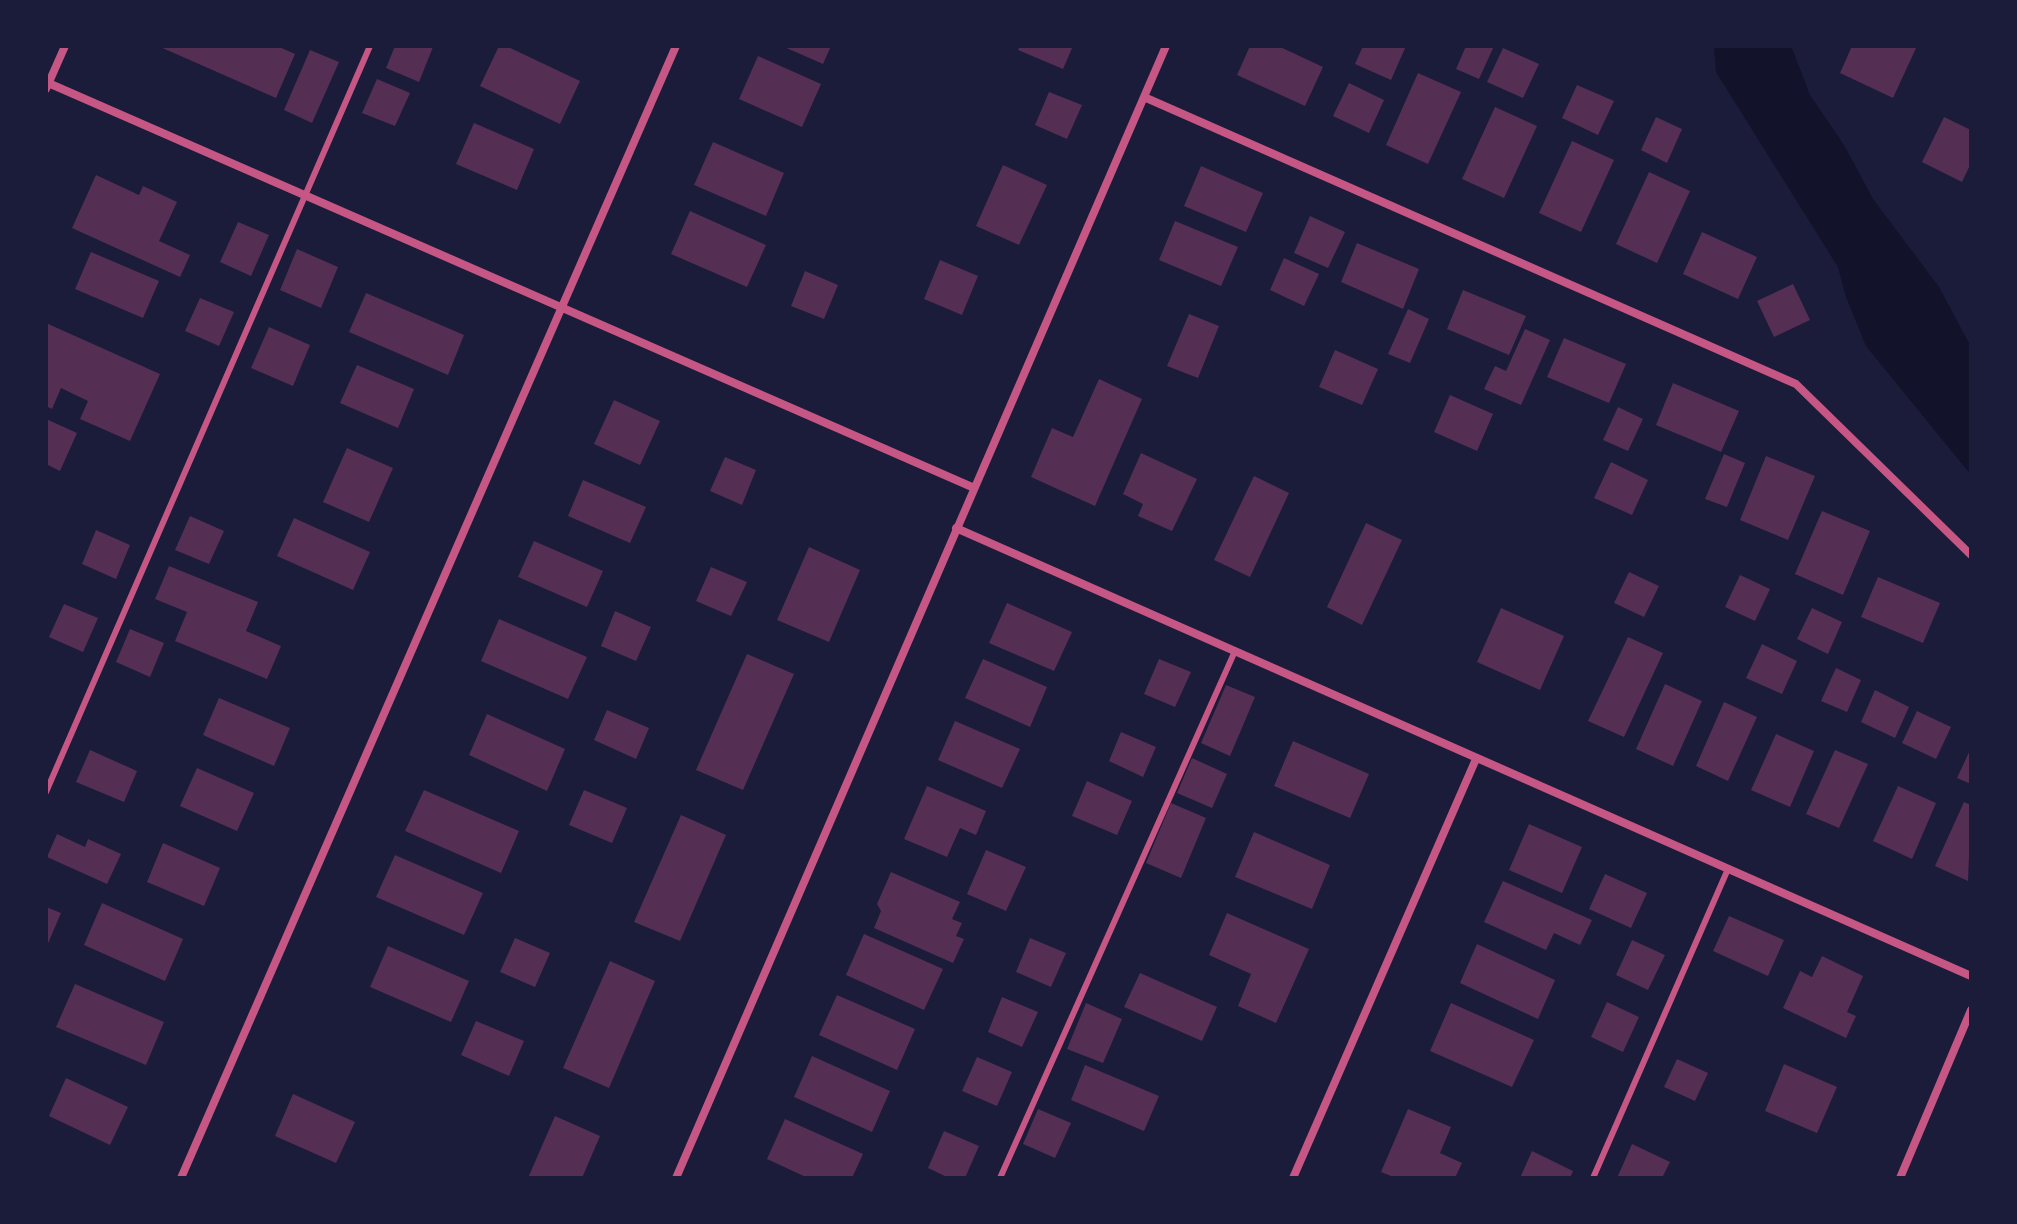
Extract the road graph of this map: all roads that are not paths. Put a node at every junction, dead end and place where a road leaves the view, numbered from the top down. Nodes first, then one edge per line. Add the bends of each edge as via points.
1 (65, 46) edge
2 (370, 46) edge
3 (676, 46) edge
4 (1166, 46) edge
5 (47, 85) edge
6 (1144, 97) junction
7 (306, 195) junction
8 (563, 306) junction
9 (972, 487) junction
10 (956, 528) junction
11 (1971, 555) edge
12 (1235, 651) junction
13 (1476, 759) junction
14 (46, 792) edge
15 (1728, 869) junction
16 (1971, 976) edge
17 (1971, 1010) edge
18 (181, 1178) edge
19 (676, 1178) edge
20 (1000, 1178) edge
21 (1293, 1178) edge
22 (1593, 1178) edge
23 (1900, 1178) edge

1 - 5 street
2 - 7 lane
3 - 8 street
4 - 6 street
5 - 7 street
6 - 9 street
6 - 11 street via 1796,384
7 - 8 street
7 - 14 lane
8 - 9 street
8 - 18 street
9 - 10 street
10 - 12 street
10 - 19 street
12 - 13 street
12 - 20 lane
13 - 15 street
13 - 21 street
15 - 16 street
15 - 22 lane
17 - 23 street

